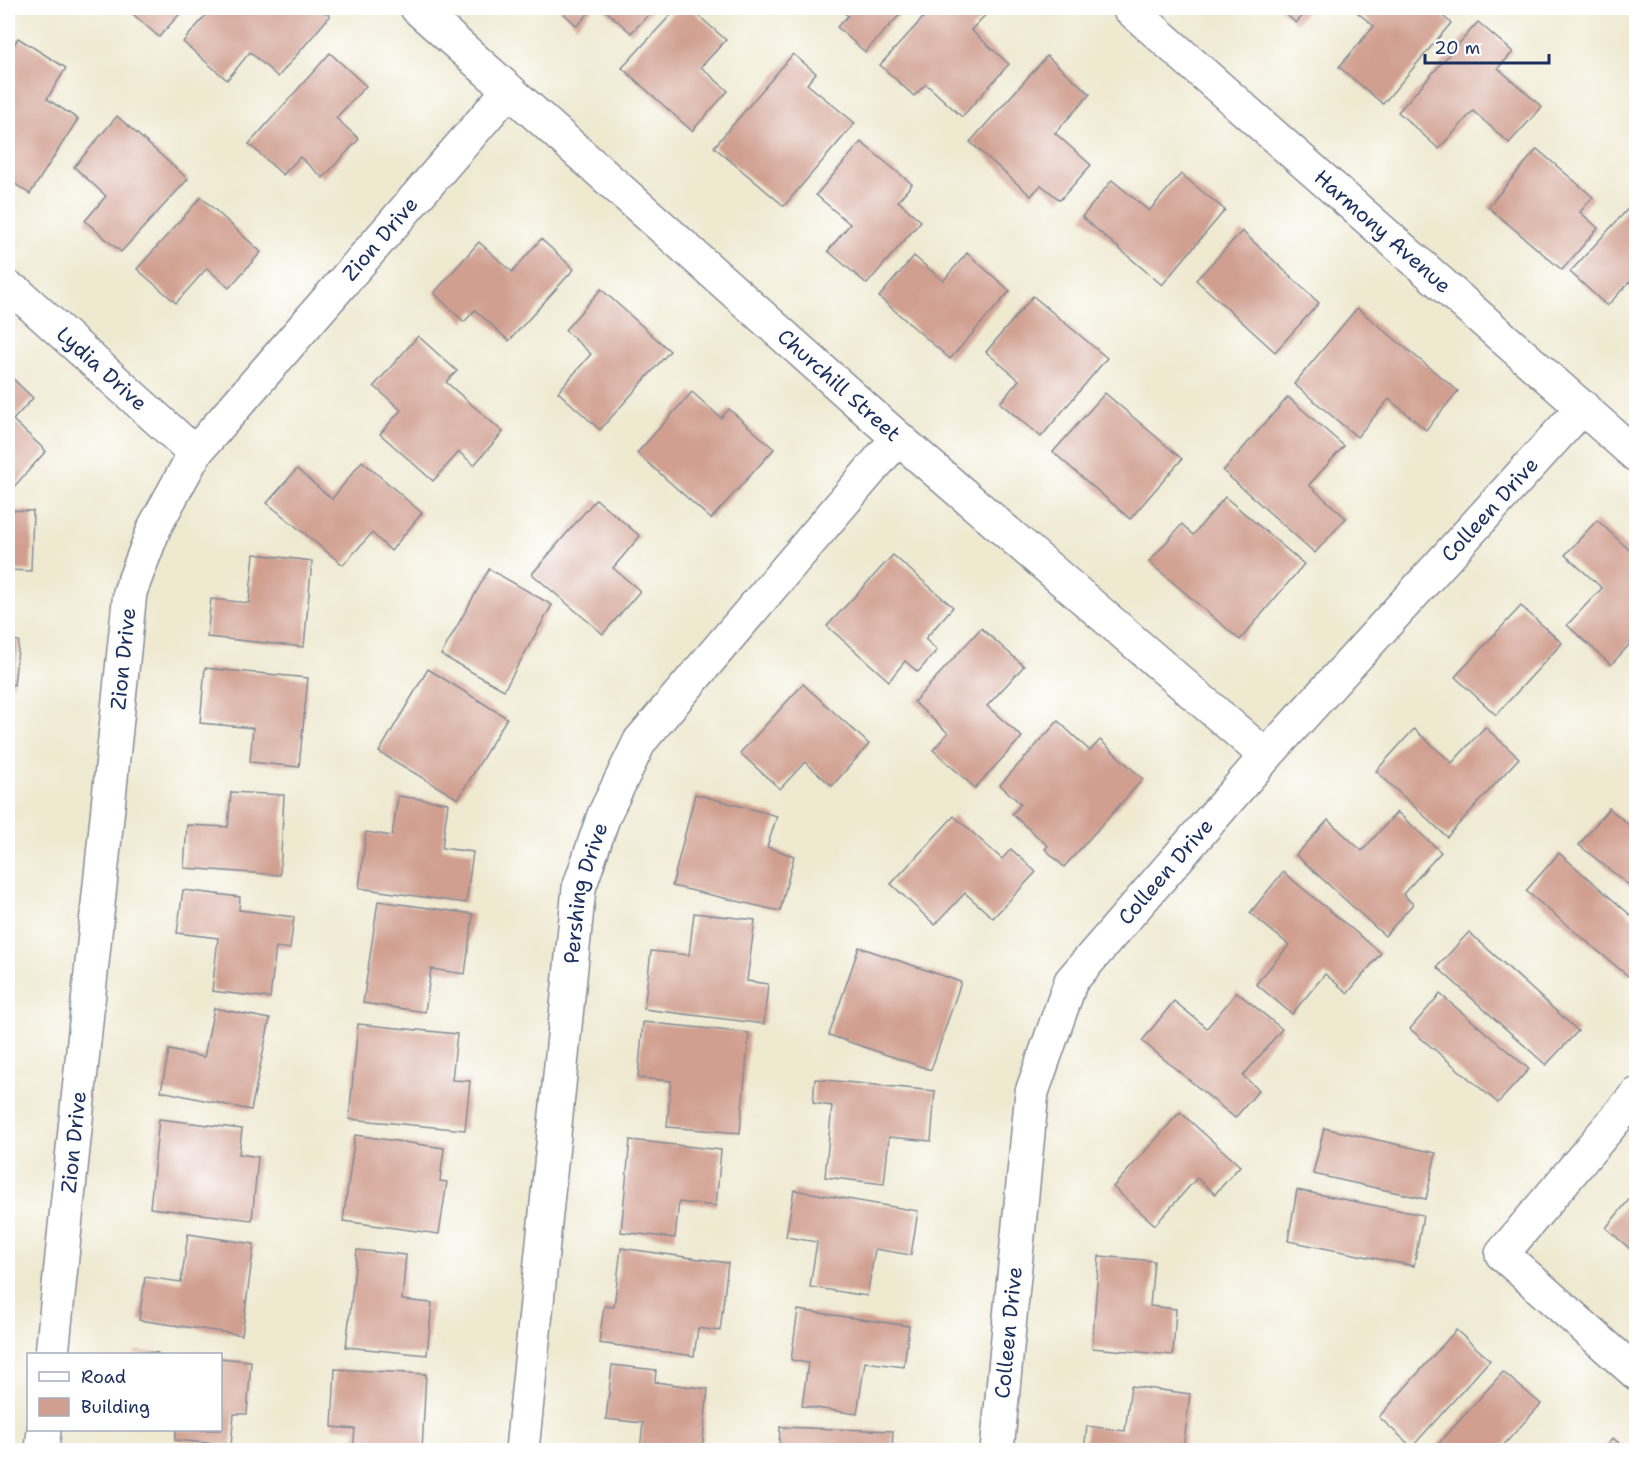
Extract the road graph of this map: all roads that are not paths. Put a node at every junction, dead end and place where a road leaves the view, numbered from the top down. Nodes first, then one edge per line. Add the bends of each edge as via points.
1 (417, 8) edge
2 (1129, 8) edge
3 (509, 90) junction
4 (8, 288) edge
5 (1583, 407) junction
6 (898, 438) junction
7 (195, 453) junction
8 (1636, 455) edge
9 (1266, 756) junction
10 (1636, 1095) edge
11 (52, 1353) edge
12 (1636, 1373) edge
13 (44, 1431) edge
14 (42, 1450) edge
15 (522, 1450) edge
16 (997, 1450) edge

1 - 3 street, Churchill Street
2 - 5 street, Harmony Avenue
3 - 6 street, Churchill Street
3 - 7 street, Zion Drive
4 - 7 street, Lydia Drive
5 - 8 street, Harmony Avenue
5 - 9 street, Colleen Drive
6 - 9 street, Churchill Street
6 - 15 street, Pershing Drive via 640,741 604,815 579,888
7 - 11 street, Zion Drive via 155,526 130,592
9 - 16 street, Colleen Drive via 1071,981 1032,1092
10 - 12 street via 1502,1254
13 - 14 street

